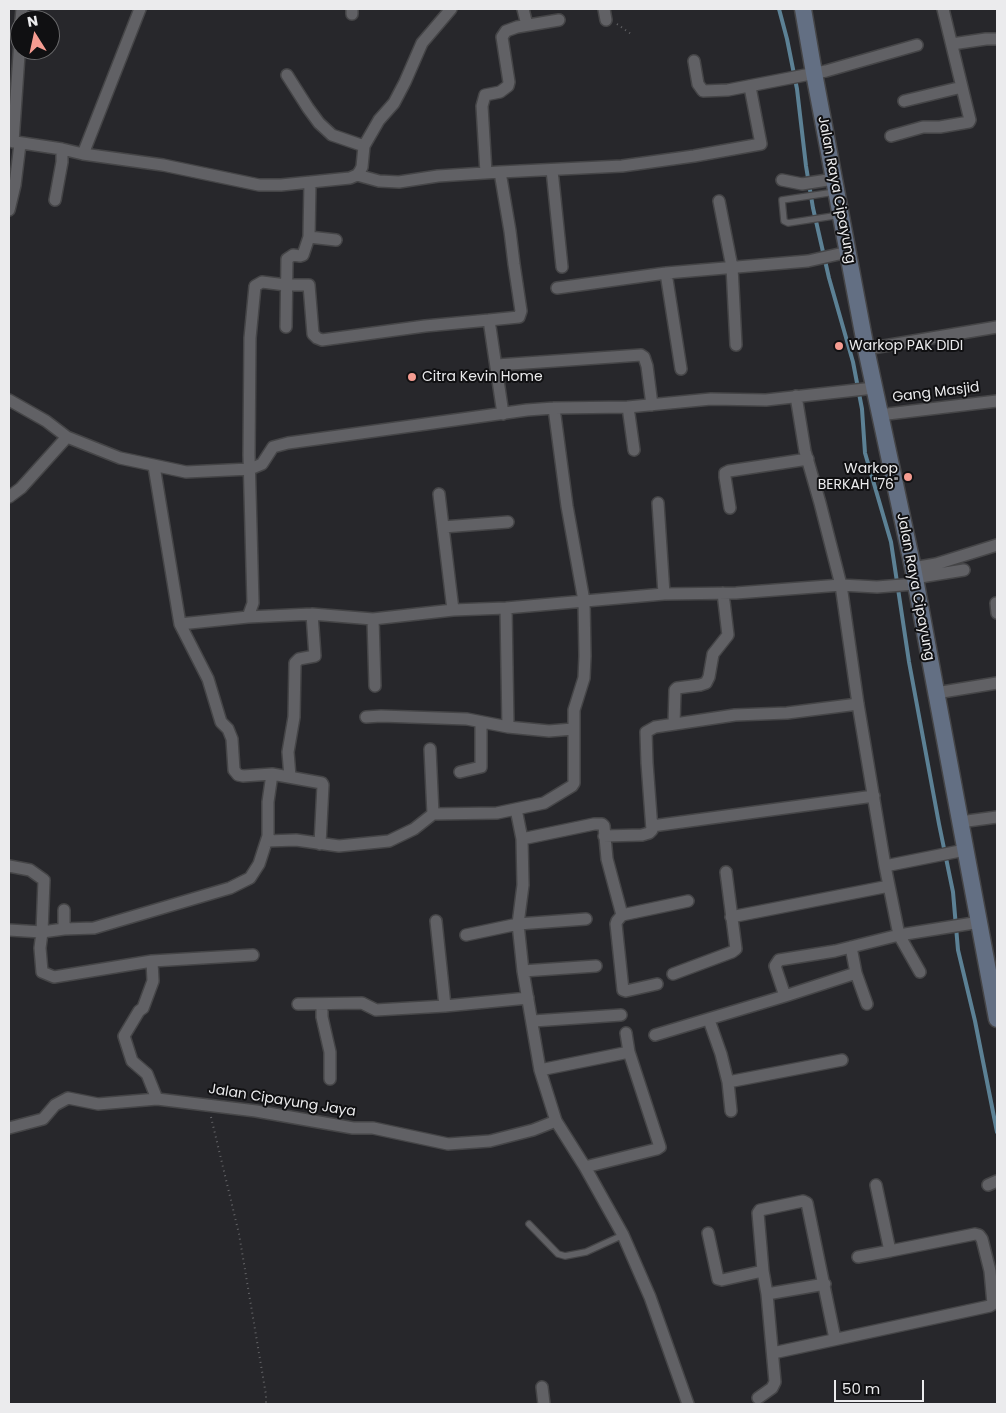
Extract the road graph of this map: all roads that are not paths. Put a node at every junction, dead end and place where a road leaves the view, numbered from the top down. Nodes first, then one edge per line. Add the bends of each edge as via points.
1 (140, 9) edge
2 (451, 9) edge
3 (523, 9) edge
4 (803, 9) edge
5 (943, 9) edge
6 (559, 20) dead end
7 (527, 25) junction
8 (997, 39) edge
9 (952, 44) junction
10 (917, 45) dead end
11 (19, 60) edge
12 (694, 61) dead end
13 (288, 75) dead end
14 (808, 75) junction
15 (750, 87) junction
16 (962, 87) junction
17 (904, 101) dead end
18 (891, 136) dead end
19 (14, 142) edge
20 (364, 146) junction
21 (62, 149) junction
22 (83, 154) junction
23 (552, 170) junction
24 (500, 172) junction
25 (486, 173) junction
26 (357, 176) junction
27 (782, 180) dead end
28 (310, 182) junction
29 (835, 185) junction
30 (55, 200) dead end
31 (719, 201) dead end
32 (9, 210) edge
33 (841, 215) junction
34 (309, 237) junction
35 (336, 240) dead end
36 (848, 252) junction
37 (562, 267) dead end
38 (732, 267) junction
39 (666, 273) junction
40 (286, 285) junction
41 (557, 288) dead end
42 (489, 320) junction
43 (286, 327) dead end
44 (997, 327) edge
45 (736, 345) dead end
46 (866, 349) junction
47 (497, 365) junction
48 (681, 369) dead end
49 (872, 388) junction
50 (796, 396) junction
51 (9, 400) edge
52 (997, 401) edge
53 (652, 405) junction
54 (628, 407) junction
55 (554, 408) junction
56 (503, 414) junction
57 (879, 415) junction
58 (67, 437) junction
59 (634, 450) dead end
60 (808, 459) junction
61 (154, 466) junction
62 (250, 469) junction
63 (439, 494) dead end
64 (9, 497) edge
65 (658, 503) dead end
66 (730, 508) dead end
67 (508, 522) dead end
68 (443, 527) junction
69 (997, 545) edge
70 (964, 570) dead end
71 (912, 579) junction
72 (841, 585) junction
73 (723, 593) junction
74 (664, 594) junction
75 (584, 601) junction
76 (997, 603) edge
77 (506, 608) junction
78 (453, 610) junction
79 (997, 613) edge
80 (312, 614) junction
81 (248, 617) junction
82 (372, 620) junction
83 (180, 624) junction
84 (997, 683) edge
85 (375, 686) dead end
86 (936, 693) junction
87 (858, 704) junction
88 (366, 717) dead end
89 (481, 722) junction
90 (674, 724) junction
91 (508, 727) junction
92 (573, 729) junction
93 (430, 749) dead end
94 (460, 772) dead end
95 (272, 774) junction
96 (290, 777) junction
97 (874, 796) junction
98 (516, 809) junction
99 (433, 814) junction
100 (997, 817) edge
101 (960, 822) junction
102 (652, 826) junction
103 (604, 836) junction
104 (522, 839) junction
105 (267, 841) junction
106 (320, 844) junction
107 (959, 851) junction
108 (9, 866) edge
109 (884, 866) junction
110 (726, 872) dead end
111 (889, 886) junction
112 (688, 901) dead end
113 (64, 910) dead end
114 (622, 915) junction
115 (731, 917) junction
116 (586, 919) dead end
117 (436, 921) dead end
118 (975, 923) junction
119 (518, 924) junction
120 (64, 929) junction
121 (9, 930) edge
122 (42, 932) junction
123 (466, 935) dead end
124 (899, 935) junction
125 (851, 947) junction
126 (253, 955) dead end
127 (152, 961) junction
128 (596, 966) dead end
129 (523, 971) junction
130 (920, 972) dead end
131 (856, 973) junction
132 (673, 974) dead end
133 (657, 984) dead end
134 (785, 996) junction
135 (528, 998) junction
136 (996, 1000) edge
137 (298, 1004) dead end
138 (867, 1004) dead end
139 (322, 1005) junction
140 (445, 1006) junction
141 (621, 1015) dead end
142 (997, 1019) edge
143 (709, 1020) junction
144 (533, 1021) junction
145 (626, 1033) dead end
146 (655, 1035) dead end
147 (629, 1052) junction
148 (842, 1060) dead end
149 (540, 1070) junction
150 (330, 1078) dead end
151 (728, 1082) junction
152 (158, 1099) junction
153 (731, 1111) dead end
154 (556, 1121) junction
155 (9, 1128) edge
156 (585, 1167) junction
157 (876, 1184) dead end
158 (529, 1224) dead end
159 (708, 1233) dead end
160 (623, 1235) junction
161 (890, 1251) junction
162 (858, 1258) dead end
163 (994, 1270) edge
164 (762, 1271) junction
165 (825, 1284) junction
166 (768, 1294) junction
167 (835, 1339) junction
168 (773, 1353) junction
169 (542, 1387) dead end
170 (758, 1398) dead end
171 (544, 1404) edge
172 (688, 1404) edge

1 - 22 street
2 - 20 street via 422,43 394,103 379,120
3 - 7 street
4 - 14 main road, Jalan Raya Cipayung
5 - 9 street
6 - 7 street
7 - 25 street via 506,31 502,38 508,86 500,92 485,95 482,106
8 - 9 street
9 - 16 street
10 - 14 street
11 - 19 street
12 - 15 street via 698,84 703,91
13 - 20 street via 308,108 332,135
14 - 15 street
14 - 29 main road, Jalan Raya Cipayung
15 - 23 street via 761,144 622,166
16 - 17 street
16 - 18 street via 969,122 940,128 923,127
19 - 21 street
19 - 32 street via 15,185
20 - 26 street via 362,167
21 - 22 street
21 - 30 street
22 - 28 street via 156,164 259,185
23 - 24 street
23 - 37 street
24 - 25 street
24 - 42 street via 522,311 519,317
25 - 26 street via 399,182
26 - 28 street
27 - 29 street
28 - 34 street
29 - 33 main road, Jalan Raya Cipayung
29 - 33 lane via 817,196 782,200 782,204 786,222
31 - 38 street
33 - 36 main road, Jalan Raya Cipayung
34 - 35 street
34 - 40 street via 303,255 293,254 287,259
36 - 38 street via 814,260
36 - 46 main road, Jalan Raya Cipayung
38 - 39 street
38 - 45 street
39 - 41 street
39 - 48 street
40 - 42 street via 310,286 312,334 322,340
40 - 43 street
40 - 62 street via 262,282 255,286 250,338
42 - 47 street
44 - 46 street
46 - 49 main road, Jalan Raya Cipayung
47 - 53 street via 641,355 647,366
47 - 56 street
49 - 50 street
49 - 57 main road, Jalan Raya Cipayung
50 - 53 street
50 - 60 street
51 - 58 street
52 - 57 street, Gang Masjid
53 - 54 street
54 - 55 street
54 - 59 street
55 - 56 street
55 - 75 street
56 - 62 street via 288,443 274,447 262,464
57 - 71 main road, Jalan Raya Cipayung
58 - 61 street via 120,458
58 - 64 street
60 - 66 street via 725,473
60 - 72 street
61 - 62 street via 186,472
61 - 83 street
62 - 81 street via 252,603
63 - 68 street
65 - 74 street
67 - 68 street
68 - 78 street
69 - 71 street via 936,564
70 - 71 street
71 - 72 street via 877,588
71 - 86 main road, Jalan Raya Cipayung
72 - 73 street
72 - 87 street
73 - 74 street
73 - 90 street via 728,635 713,654 706,683 675,690
74 - 75 street
75 - 77 street
75 - 92 street via 584,678 574,710
76 - 79 street
77 - 78 street
77 - 91 street
78 - 82 street
80 - 81 street
80 - 82 street
80 - 96 street via 315,656 295,663 294,717 288,752
81 - 83 street
82 - 85 street
83 - 95 street via 208,679 221,722 232,739 235,772 243,776
84 - 86 street
86 - 101 main road, Jalan Raya Cipayung
87 - 90 street
87 - 97 street
88 - 89 street
89 - 91 street
89 - 94 street via 482,767
90 - 102 street via 646,732
91 - 92 street via 549,731
92 - 98 street via 572,786 544,803
93 - 99 street
95 - 96 street
95 - 105 street
96 - 106 street via 323,785
97 - 102 street
97 - 109 street
98 - 99 street
98 - 104 street
99 - 106 street via 414,829 389,841 339,846
100 - 101 street
101 - 107 main road, Jalan Raya Cipayung
102 - 103 street via 649,833
103 - 104 street via 604,826 599,823
103 - 114 street
104 - 119 street via 523,885
105 - 106 street via 296,840
105 - 120 street via 250,878 230,888 94,928
107 - 109 street
107 - 118 main road, Jalan Raya Cipayung
108 - 122 street via 30,870 44,880
109 - 111 street
110 - 115 street
111 - 115 street
111 - 124 street
112 - 114 street
113 - 120 street
114 - 133 street via 616,924 623,990
115 - 132 street via 736,949
116 - 119 street
117 - 140 street
118 - 124 street
118 - 136 main road, Jalan Raya Cipayung
119 - 123 street
119 - 129 street
120 - 122 street
121 - 122 street
122 - 127 street via 42,972 54,977
124 - 125 street
124 - 130 street
125 - 131 street
125 - 134 street via 778,960 775,966
126 - 127 street
127 - 152 street via 153,981 143,1008 124,1036 132,1061 147,1074
128 - 129 street
129 - 135 street
131 - 134 street
131 - 138 street
134 - 143 street
135 - 140 street
135 - 144 street
136 - 142 main road, Jalan Raya Cipayung
137 - 139 street
139 - 140 street via 362,1003 376,1010
139 - 150 street via 330,1052
141 - 144 street
143 - 146 street
143 - 151 street
144 - 149 street
145 - 147 street
147 - 149 street
147 - 156 street via 660,1147
148 - 151 street
149 - 154 street
151 - 153 street
152 - 154 street, Jalan Cipayung Jaya via 256,1111 353,1128 373,1128 448,1144 490,1141
152 - 155 street, Jalan Cipayung Jaya via 98,1104 68,1098 55,1105 43,1119
154 - 156 street
156 - 160 street
157 - 161 street
158 - 160 lane via 558,1254 565,1256 586,1252
159 - 164 street via 718,1279
160 - 172 street via 650,1297
161 - 162 street
161 - 163 street via 975,1234 982,1239
163 - 167 street via 993,1304 990,1306
164 - 165 street via 758,1213 803,1201 808,1207
164 - 166 street
165 - 166 street
165 - 167 street
166 - 168 street
167 - 168 street
168 - 170 street via 775,1382
169 - 171 street

